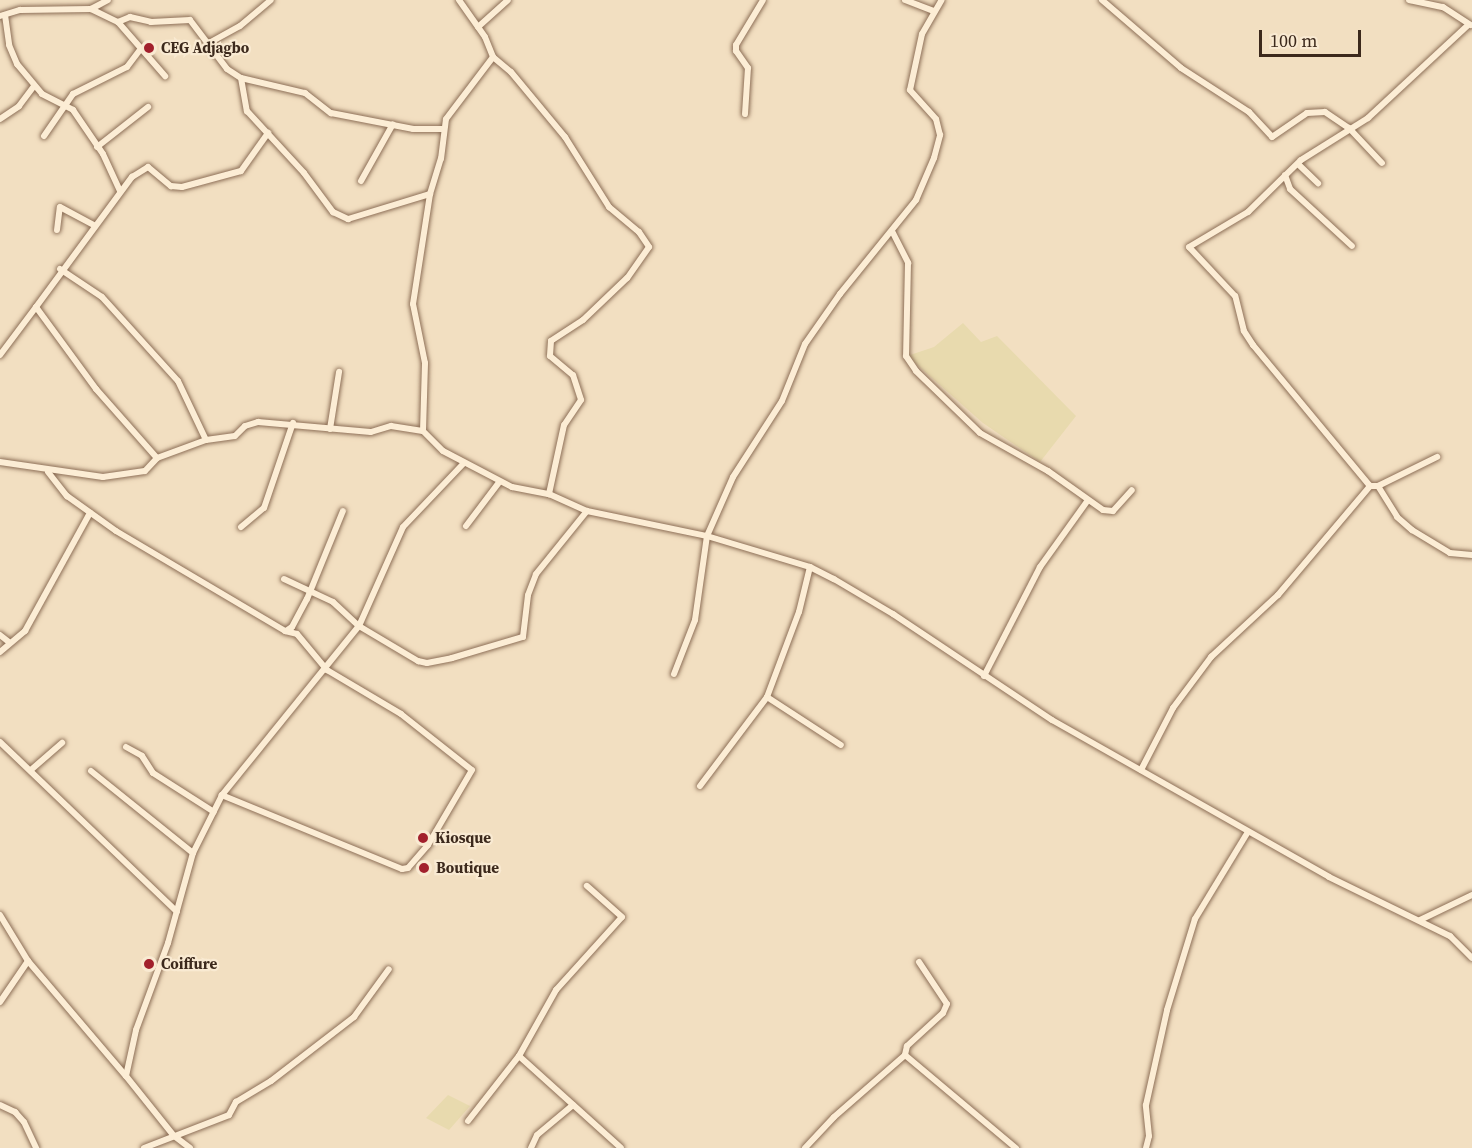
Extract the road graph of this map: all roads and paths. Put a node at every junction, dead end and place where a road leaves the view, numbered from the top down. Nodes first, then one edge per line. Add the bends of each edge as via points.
1 (108, 0) edge
2 (271, 0) edge
3 (459, 0) edge
4 (496, 0) edge
5 (508, 0) edge
6 (763, 0) edge
7 (905, 0) edge
8 (942, 0) edge
9 (1102, 0) edge
10 (1408, 0) edge
11 (500, 7) junction
12 (91, 9) junction
13 (934, 11) junction
14 (3, 15) edge
15 (118, 22) junction
16 (1470, 25) edge
17 (478, 27) junction
18 (209, 43) junction
19 (141, 50) junction
20 (493, 57) junction
21 (165, 76) dead end
22 (241, 78) junction
23 (34, 86) junction
24 (65, 104) junction
25 (148, 107) dead end
26 (745, 114) dead end
27 (0, 120) edge
28 (393, 124) junction
29 (1349, 128) junction
30 (442, 129) junction
31 (268, 133) junction
32 (44, 136) dead end
33 (97, 147) junction
34 (1382, 163) dead end
35 (1298, 164) junction
36 (1285, 175) junction
37 (361, 181) dead end
38 (1318, 183) dead end
39 (120, 191) junction
40 (430, 194) junction
41 (95, 226) junction
42 (57, 230) dead end
43 (892, 231) junction
44 (1352, 246) dead end
45 (60, 269) junction
46 (36, 307) junction
47 (0, 355) edge
48 (339, 372) dead end
49 (293, 423) junction
50 (330, 429) junction
51 (423, 431) junction
52 (206, 440) junction
53 (1437, 457) dead end
54 (158, 458) junction
55 (0, 462) edge
56 (464, 463) junction
57 (48, 472) junction
58 (501, 482) junction
59 (1374, 486) junction
60 (1132, 490) dead end
61 (549, 494) junction
62 (1088, 500) junction
63 (342, 511) dead end
64 (586, 511) junction
65 (90, 513) junction
66 (466, 526) dead end
67 (241, 527) dead end
68 (707, 536) junction
69 (1472, 555) edge
70 (810, 567) junction
71 (284, 579) dead end
72 (309, 589) junction
73 (358, 626) junction
74 (285, 631) junction
75 (0, 635) edge
76 (9, 642) junction
77 (0, 652) edge
78 (327, 670) junction
79 (674, 674) dead end
80 (984, 676) junction
81 (767, 697) junction
82 (0, 742) edge
83 (63, 743) dead end
84 (841, 745) dead end
85 (126, 747) dead end
86 (32, 769) junction
87 (1142, 770) junction
88 (91, 771) dead end
89 (700, 786) dead end
90 (222, 795) junction
91 (214, 812) junction
92 (1248, 832) junction
93 (193, 853) junction
94 (587, 886) dead end
95 (1472, 895) edge
96 (177, 912) junction
97 (0, 915) edge
98 (1419, 920) junction
99 (1472, 958) edge
100 (28, 961) junction
101 (919, 962) dead end
102 (389, 969) dead end
103 (0, 1002) edge
104 (905, 1055) junction
105 (519, 1056) junction
106 (126, 1076) junction
107 (573, 1104) junction
108 (0, 1106) edge
109 (468, 1121) dead end
110 (174, 1136) junction
111 (36, 1148) edge
112 (144, 1148) edge
113 (190, 1148) edge
114 (531, 1148) edge
115 (621, 1148) edge
116 (805, 1148) edge
117 (1016, 1148) edge
118 (1146, 1148) edge

1 - 12 street
2 - 18 street via 240,26
3 - 17 street
4 - 11 street
5 - 11 street
6 - 26 street via 736,45 748,68
7 - 13 street
8 - 13 street
9 - 29 street via 1181,68 1249,112 1272,137 1307,113 1333,114
10 - 16 street via 1443,7
11 - 17 street
12 - 14 street via 20,10
12 - 15 street
13 - 43 street via 922,34 910,94 936,119 939,143 916,200
14 - 23 street via 12,55
15 - 18 street via 130,17 151,22 190,20
15 - 19 street
16 - 29 street via 1368,118
17 - 20 street
18 - 22 street via 227,69
19 - 21 street
19 - 24 street via 127,67 73,94
20 - 30 street via 455,102
20 - 61 street via 511,72 565,137 609,207 639,232 649,247 627,278 583,320 551,341 550,356 573,375 581,400 564,425
22 - 28 street via 305,93 332,113
22 - 31 street via 247,111
23 - 24 street
23 - 27 street via 19,106
24 - 32 street via 60,118
24 - 33 street
25 - 33 street
28 - 30 street
28 - 37 street
29 - 34 street
29 - 35 street
30 - 40 street via 441,159
31 - 39 street via 241,171 182,187 171,186 148,167
31 - 40 street via 341,218 357,217
33 - 39 street
35 - 36 street
35 - 38 street
36 - 44 street via 1290,189
36 - 59 street via 1248,212 1189,247 1235,296 1244,331 1253,345
39 - 41 street
40 - 51 street via 413,304 425,363
41 - 42 street via 60,207
41 - 45 street
43 - 62 street via 908,263 906,356 910,364 980,433 1039,466
43 - 68 street via 800,351 782,401 750,447
45 - 46 street
45 - 52 street via 102,297 174,376
46 - 47 street
46 - 54 street via 96,389
48 - 50 street
49 - 50 street
49 - 52 street via 258,422 245,426 235,436
49 - 67 street via 264,508
50 - 51 street via 371,432 391,426
51 - 56 street via 429,441
52 - 54 street
53 - 59 street
54 - 57 street via 145,471 131,475
55 - 57 street
56 - 58 street
56 - 73 street via 403,527
57 - 65 street via 67,496
58 - 61 street
58 - 66 street
59 - 69 street via 1412,530 1450,553
59 - 87 street via 1285,587 1211,657 1173,708
60 - 62 street via 1108,512
61 - 64 street
62 - 80 street via 1040,567
63 - 72 street via 331,547
64 - 68 street
64 - 73 street via 536,574 519,640 498,642 427,663
65 - 74 street
65 - 76 street via 25,630
68 - 70 street
68 - 79 street via 695,620
70 - 80 street via 873,601
70 - 81 street via 800,612
71 - 72 street
72 - 73 street via 333,602
72 - 74 street via 292,627
73 - 78 street
74 - 78 street via 297,634
75 - 76 street
76 - 77 street
78 - 90 street
78 - 90 street via 401,714 472,770 429,845 408,868 394,868 311,829
80 - 87 street
81 - 84 street
81 - 89 street
82 - 86 street
83 - 86 street
85 - 91 street via 142,756 153,773
86 - 96 street
87 - 92 street
88 - 93 street
90 - 91 street
91 - 93 street
92 - 98 street
92 - 118 street via 1195,919 1167,1010 1146,1105
93 - 96 street
94 - 105 street via 622,917 556,990
95 - 98 street
96 - 106 street via 136,1030
97 - 100 street
98 - 99 street via 1450,936
100 - 103 street
100 - 106 street
101 - 104 street via 947,1004 943,1013 907,1046
102 - 110 street via 354,1017 271,1081 236,1102 229,1115
104 - 116 street
104 - 117 street
105 - 107 street
105 - 109 street
106 - 110 street
107 - 114 street via 537,1135
107 - 115 street
108 - 111 street via 15,1112 24,1122
110 - 112 street
110 - 113 street

